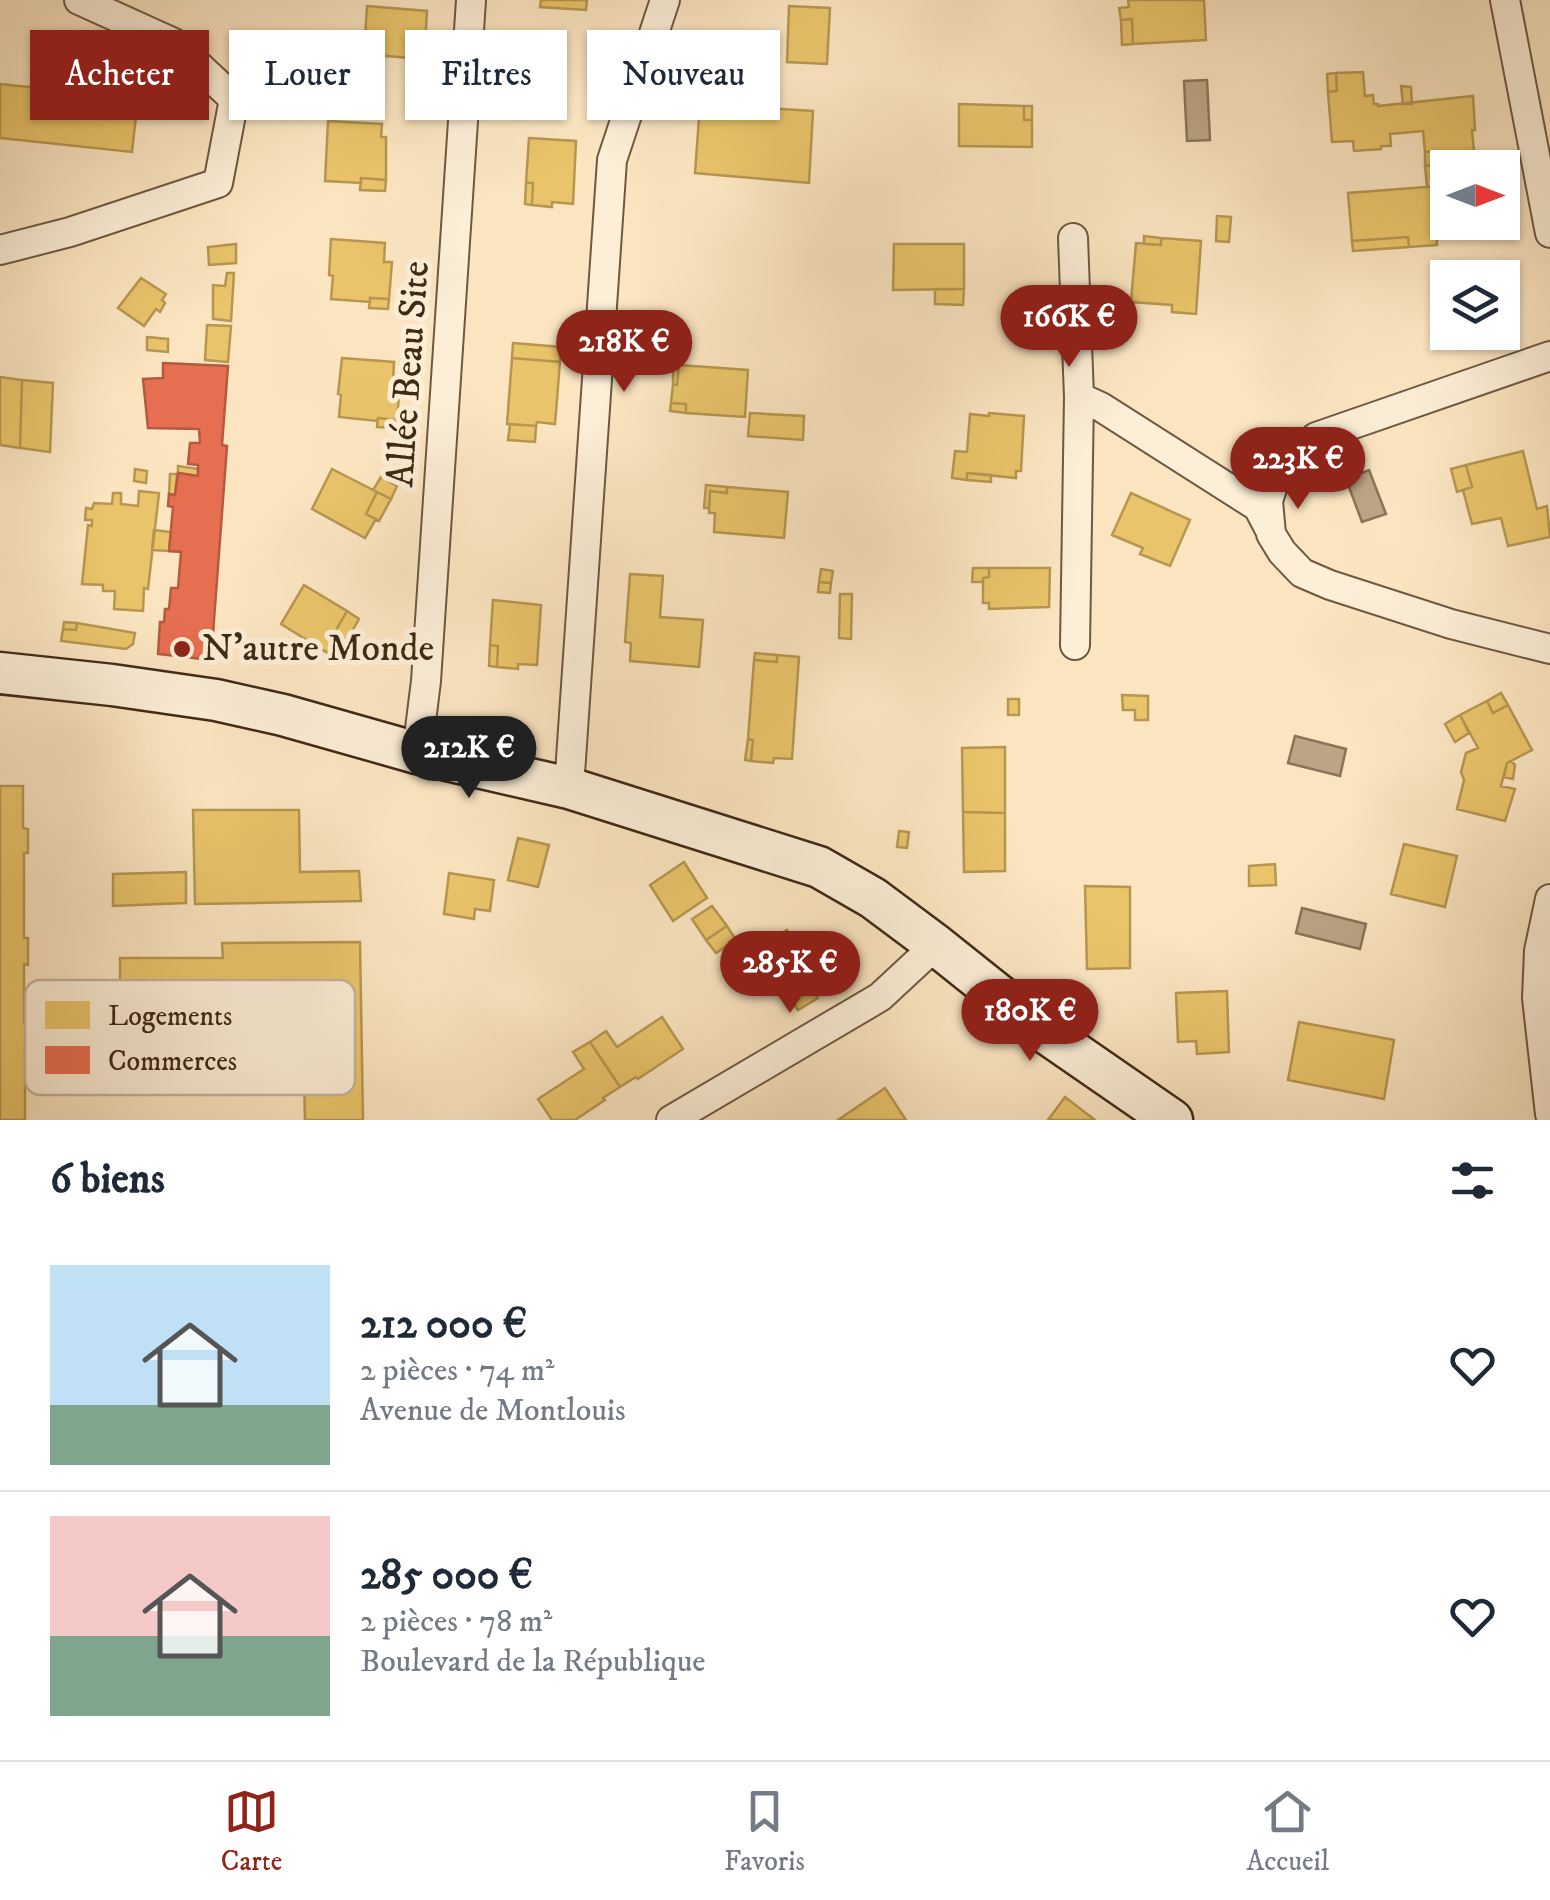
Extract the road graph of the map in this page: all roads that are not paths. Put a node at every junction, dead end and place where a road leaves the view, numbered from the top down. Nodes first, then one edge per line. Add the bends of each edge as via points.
1 (79, 0) edge
2 (471, 0) edge
3 (665, 0) edge
4 (1504, 0) edge
5 (1550, 233) edge
6 (1073, 238) dead end
7 (0, 250) edge
8 (1550, 356) edge
9 (1079, 397) junction
10 (1272, 534) junction
11 (1076, 645) dead end
12 (1550, 649) edge
13 (0, 673) edge
14 (417, 753) junction
15 (568, 788) junction
16 (1550, 899) edge
17 (936, 944) junction
18 (1544, 948) edge
19 (1550, 1114) edge
20 (671, 1120) edge
21 (1172, 1120) edge

1 - 7 street via 174,42 234,99 218,182
2 - 14 street, Allée Beau Site
3 - 15 street via 612,160
4 - 5 street
6 - 9 street
8 - 10 street via 1316,438 1278,473 1268,501
9 - 10 street via 1258,507
9 - 11 street
10 - 12 street via 1302,573 1316,579
13 - 14 street via 216,700
14 - 15 street
15 - 17 street via 819,867
16 - 18 street
17 - 20 street via 880,997
17 - 21 street via 1046,1033
18 - 19 street via 1536,998

